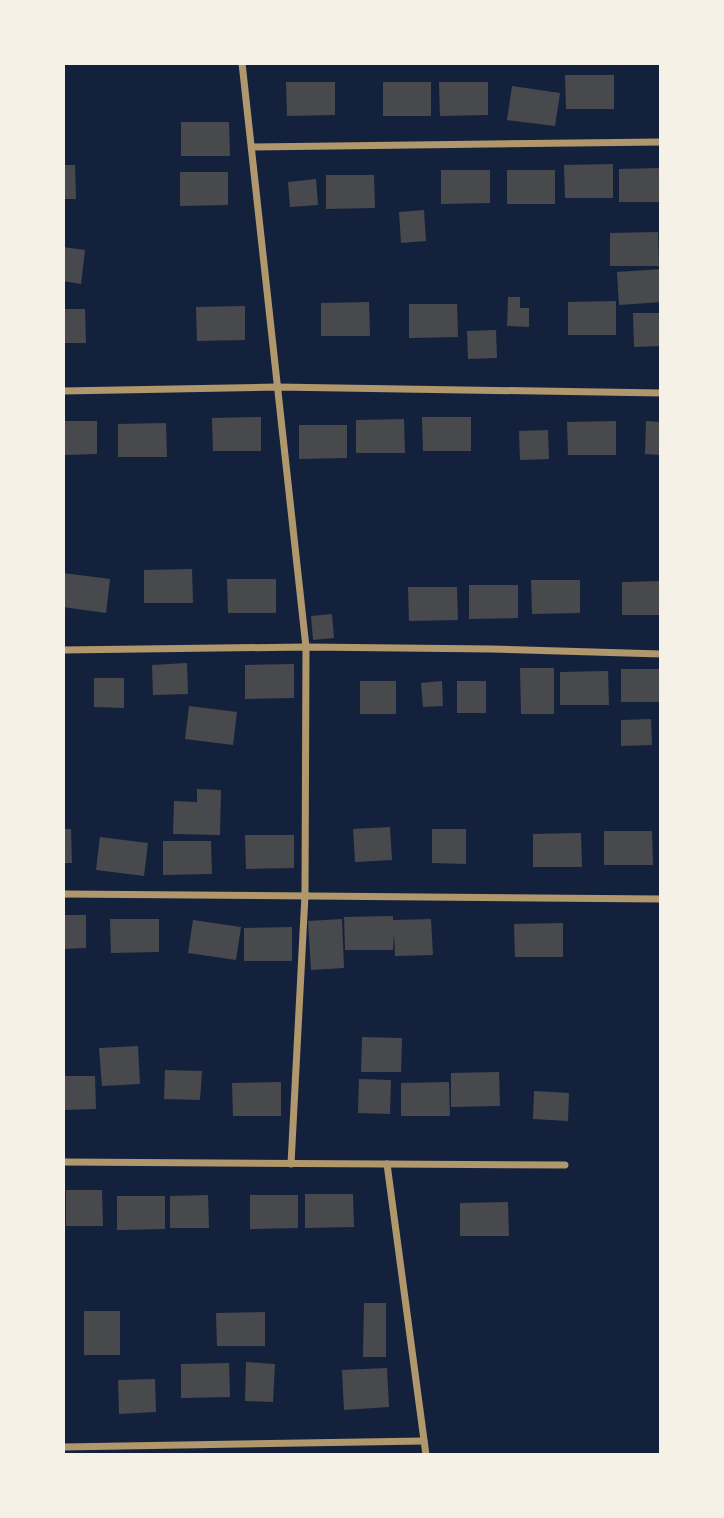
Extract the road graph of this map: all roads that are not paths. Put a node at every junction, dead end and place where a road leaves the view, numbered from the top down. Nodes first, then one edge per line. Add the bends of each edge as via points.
1 (242, 63) edge
2 (661, 142) edge
3 (252, 148) junction
4 (277, 387) junction
5 (63, 391) edge
6 (661, 393) edge
7 (306, 647) junction
8 (63, 650) edge
9 (661, 654) edge
10 (63, 894) edge
11 (305, 895) junction
12 (661, 900) edge
13 (63, 1162) edge
14 (291, 1164) junction
15 (387, 1164) junction
16 (565, 1165) dead end
17 (424, 1441) junction
18 (63, 1447) edge
19 (426, 1455) edge

1 - 3 street
2 - 3 street
3 - 4 street
4 - 5 street
4 - 6 street
4 - 7 street
7 - 8 street
7 - 9 street
7 - 11 street
10 - 11 street
11 - 12 street
11 - 14 street
13 - 14 street
14 - 15 street
15 - 16 street
15 - 17 street
17 - 18 street
17 - 19 street

